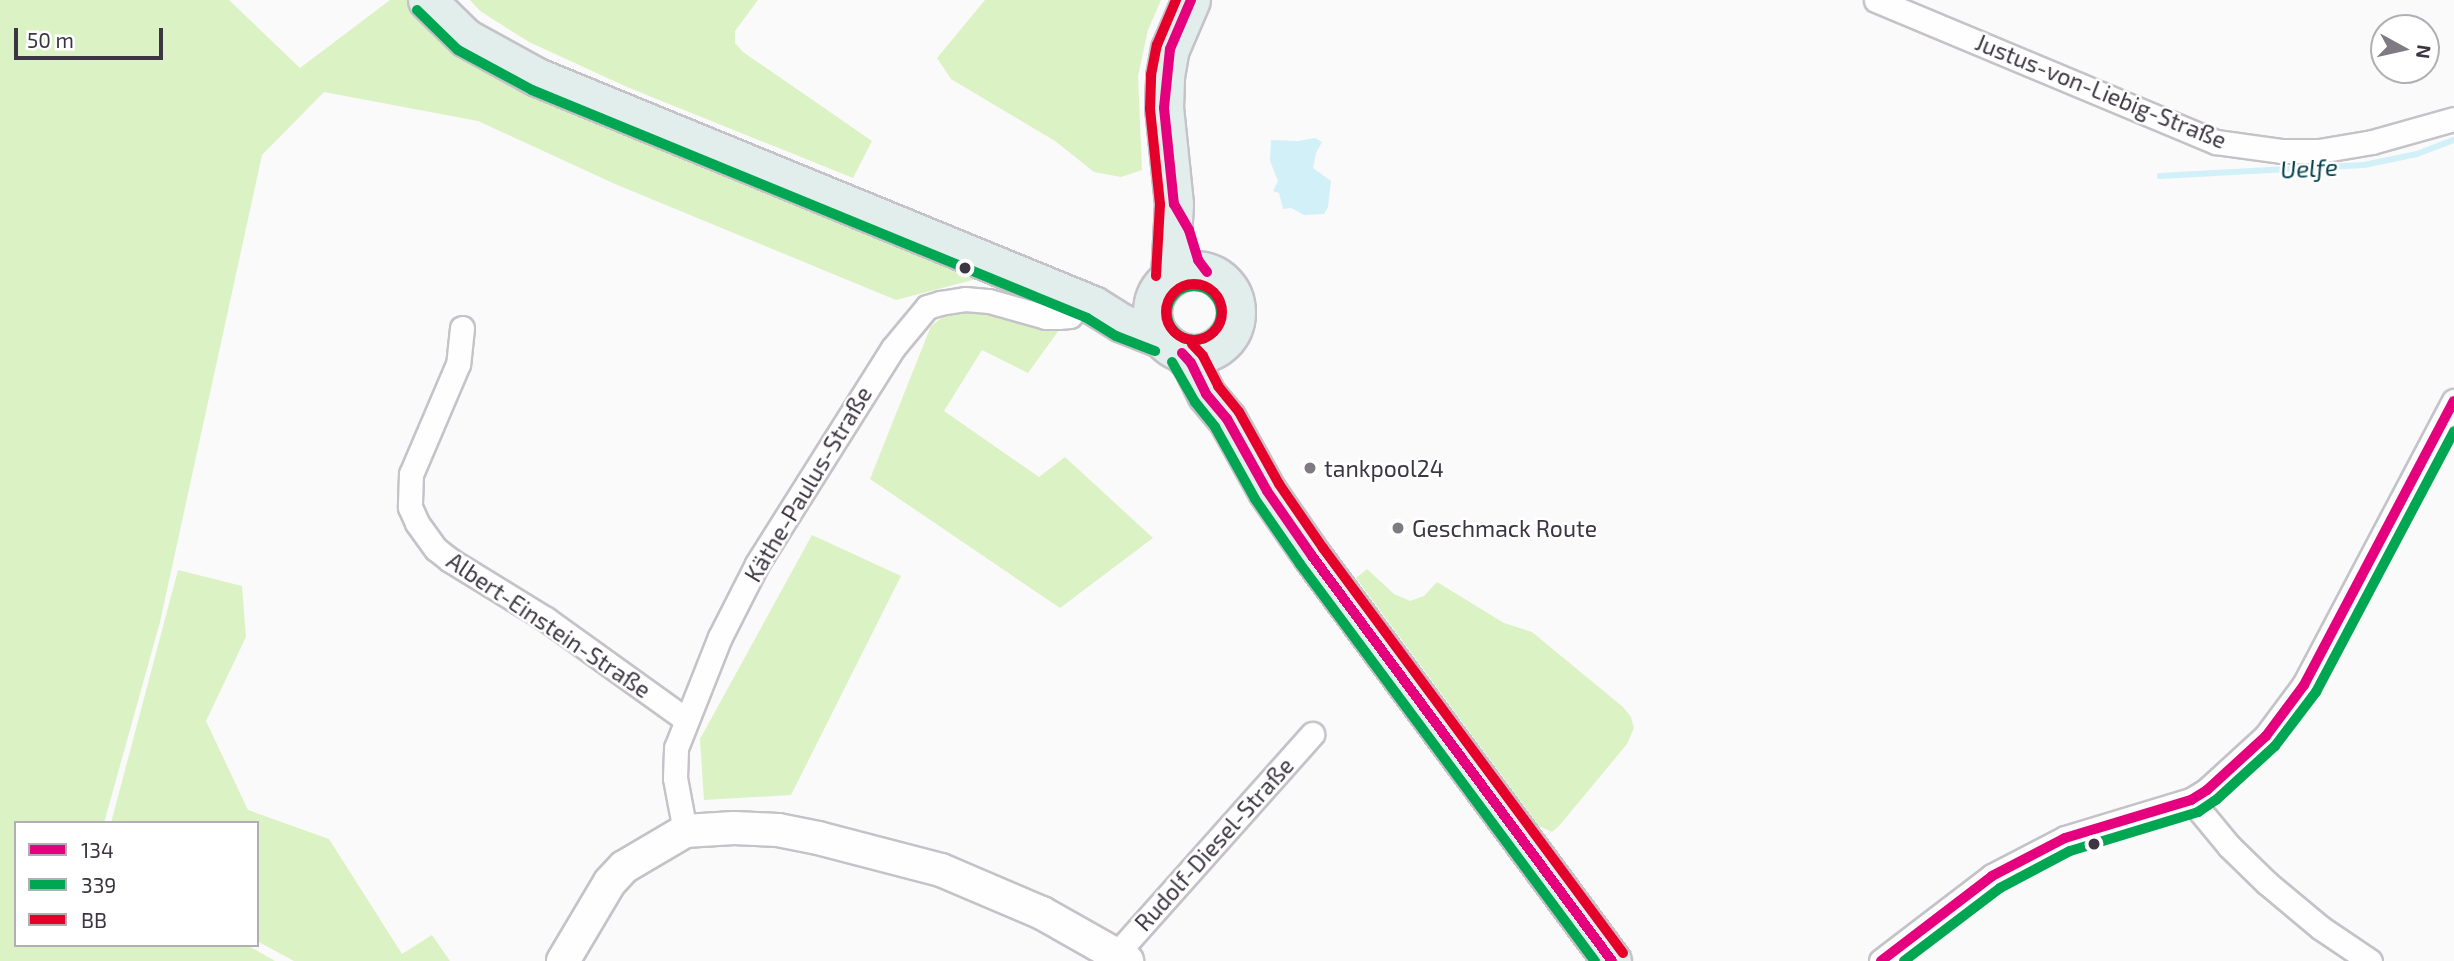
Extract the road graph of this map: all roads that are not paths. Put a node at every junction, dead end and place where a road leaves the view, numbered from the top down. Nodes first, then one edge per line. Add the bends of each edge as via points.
1 (427, 0) edge
2 (1191, 0) edge
3 (1876, 0) edge
4 (2454, 119) edge
5 (1174, 204) junction
6 (1207, 272) junction
7 (1162, 288) junction
8 (1087, 302) junction
9 (462, 328) dead end
10 (1221, 344) junction
11 (1171, 345) junction
12 (2454, 401) edge
13 (1227, 419) junction
14 (685, 719) junction
15 (1312, 734) dead end
16 (2191, 800) junction
17 (685, 831) junction
18 (1117, 959) edge
19 (563, 961) edge
20 (1612, 961) edge
21 (1881, 961) edge
22 (2370, 961) edge

1 - 8 main road via 466,38 537,77
2 - 5 main road via 1165,76
3 - 4 street, Justus-von-Liebig-Straße via 2217,142 2319,151
5 - 6 main road
5 - 7 main road
6 - 7 main road via 1188,270
6 - 10 main road via 1224,282 1236,308 1233,327
7 - 8 main road via 1131,307
7 - 11 main road via 1152,319
8 - 11 main road
8 - 14 street, Käthe-Paulus-Straße via 1070,316 1046,317 965,299 927,307 916,317 839,429 757,564
9 - 14 street, Albert-Einstein-Straße via 458,364 411,474 410,507 417,523 450,560 546,619
10 - 11 main road via 1204,353
10 - 13 main road
11 - 13 main road via 1191,363 1206,394
12 - 16 street via 2304,685 2266,736
13 - 20 main road via 1246,458 1312,556
14 - 17 street, Käthe-Paulus-Straße via 676,748 675,778
15 - 18 street, Rudolf-Diesel-Straße
16 - 21 street via 2075,835 2034,853 1992,876
16 - 22 street via 2267,883
17 - 18 street via 778,830 891,855 1008,897
17 - 19 street via 624,867 610,882

